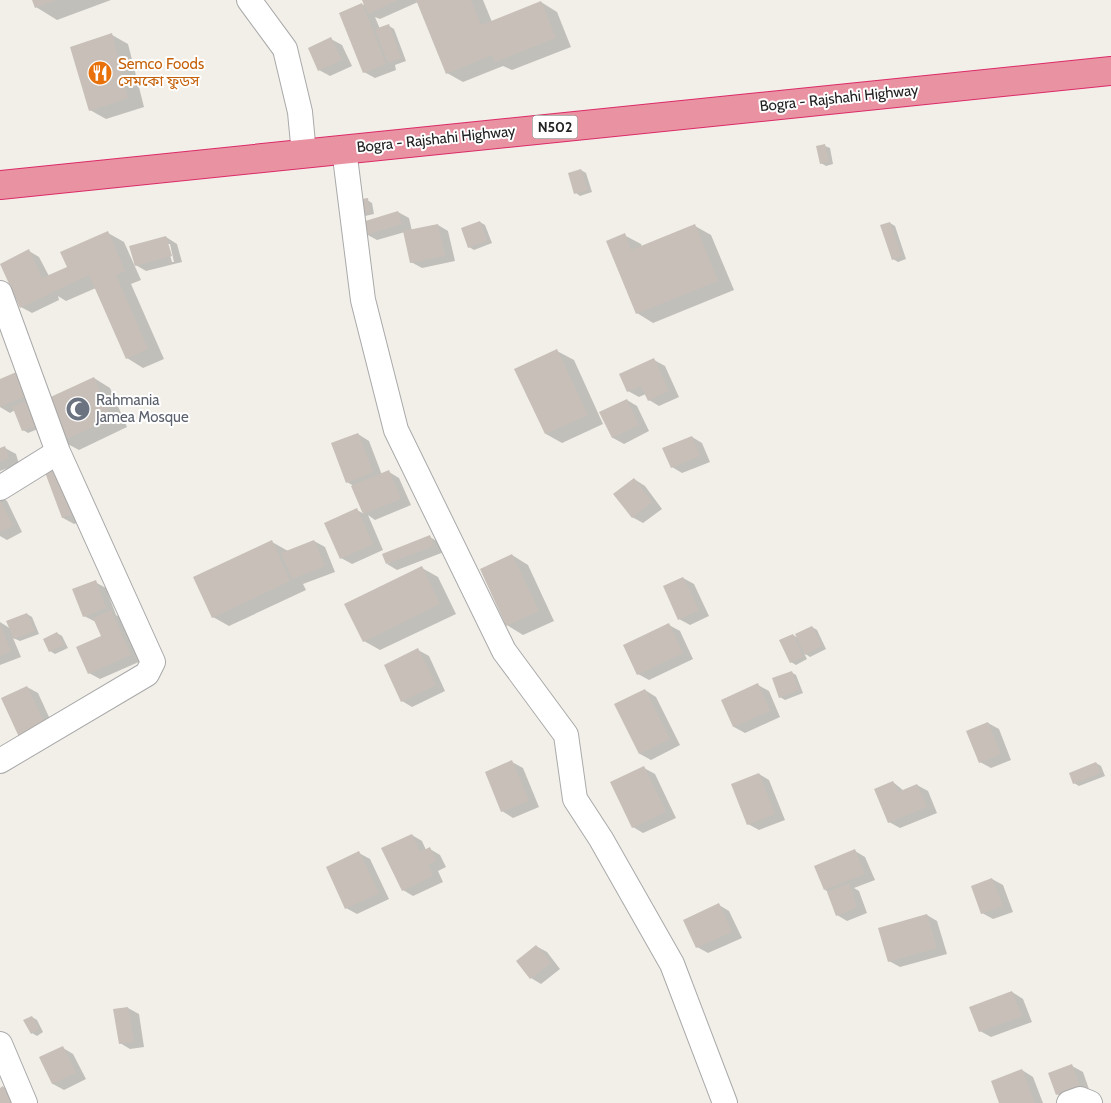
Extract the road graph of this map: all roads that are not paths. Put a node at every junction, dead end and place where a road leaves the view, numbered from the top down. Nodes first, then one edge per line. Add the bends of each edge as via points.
1 (249, 0) edge
2 (1111, 72) edge
3 (344, 148) junction
4 (304, 154) junction
5 (0, 184) edge
6 (0, 293) edge
7 (58, 452) junction
8 (0, 488) edge
9 (0, 761) edge
10 (0, 1044) edge
11 (25, 1103) edge
12 (726, 1103) edge
13 (1069, 1103) edge
14 (1090, 1103) edge

1 - 4 street via 285,49 300,112
2 - 3 highway, Bogra - Rajshahi Highway / N502
3 - 4 highway, Bogra - Rajshahi Highway / N502
3 - 12 street via 363,300 396,430 504,652 566,735 575,799 602,839 672,964
4 - 5 highway, Bogra - Rajshahi Highway / N502
6 - 7 street
7 - 8 street
7 - 9 street via 153,662 147,674
10 - 11 street
13 - 14 street via 1080,1099

